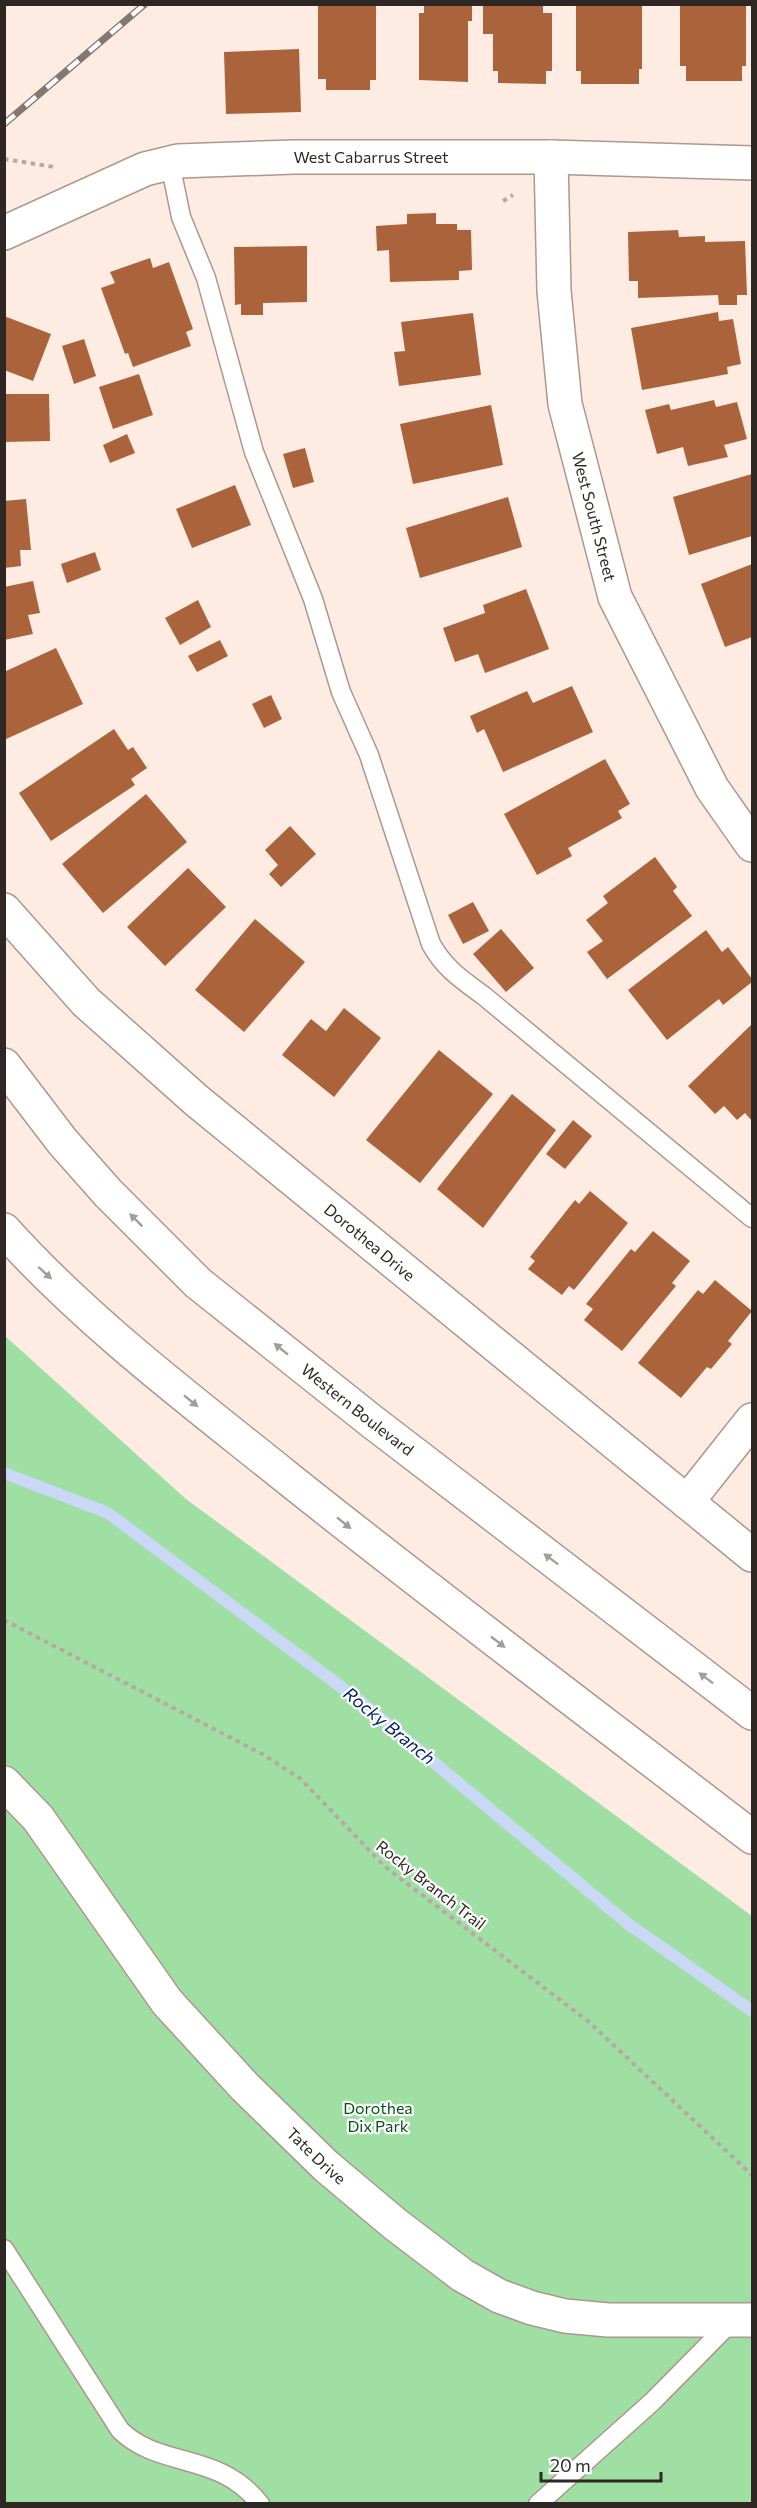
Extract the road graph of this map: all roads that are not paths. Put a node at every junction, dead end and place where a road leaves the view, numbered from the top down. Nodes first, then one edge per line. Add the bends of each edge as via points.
1 (551, 157) junction
2 (170, 163) junction
3 (753, 163) edge
4 (4, 233) edge
5 (753, 845) edge
6 (4, 910) edge
7 (4, 1065) edge
8 (753, 1218) edge
9 (4, 1230) edge
10 (753, 1420) edge
11 (687, 1502) junction
12 (753, 1555) edge
13 (753, 1713) edge
14 (4, 1783) edge
15 (753, 1837) edge
16 (4, 2249) edge
17 (743, 2320) edge
18 (260, 2504) edge
19 (538, 2504) edge

1 - 2 street, West Cabarrus Street via 284,157
1 - 3 street, West Cabarrus Street
1 - 5 street, West South Street via 554,291 565,404 615,597 712,788
2 - 4 street, West Cabarrus Street via 145,169
2 - 8 lane via 181,217 206,278 254,452 313,599 341,692 369,755 431,944 452,973
6 - 11 street, Dorothea Drive via 86,1002 196,1100
13 -> 7 street, Western Boulevard via 198,1283 108,1193
9 -> 15 street via 33,1262 145,1364 368,1543
10 - 11 street
11 - 12 street, Dorothea Drive
14 - 17 street, Tate Drive via 38,1818 166,2002 245,2087 327,2166 454,2269 499,2296 565,2316 608,2320
16 - 18 lane via 120,2430 132,2442 226,2474 248,2489
17 - 19 lane

